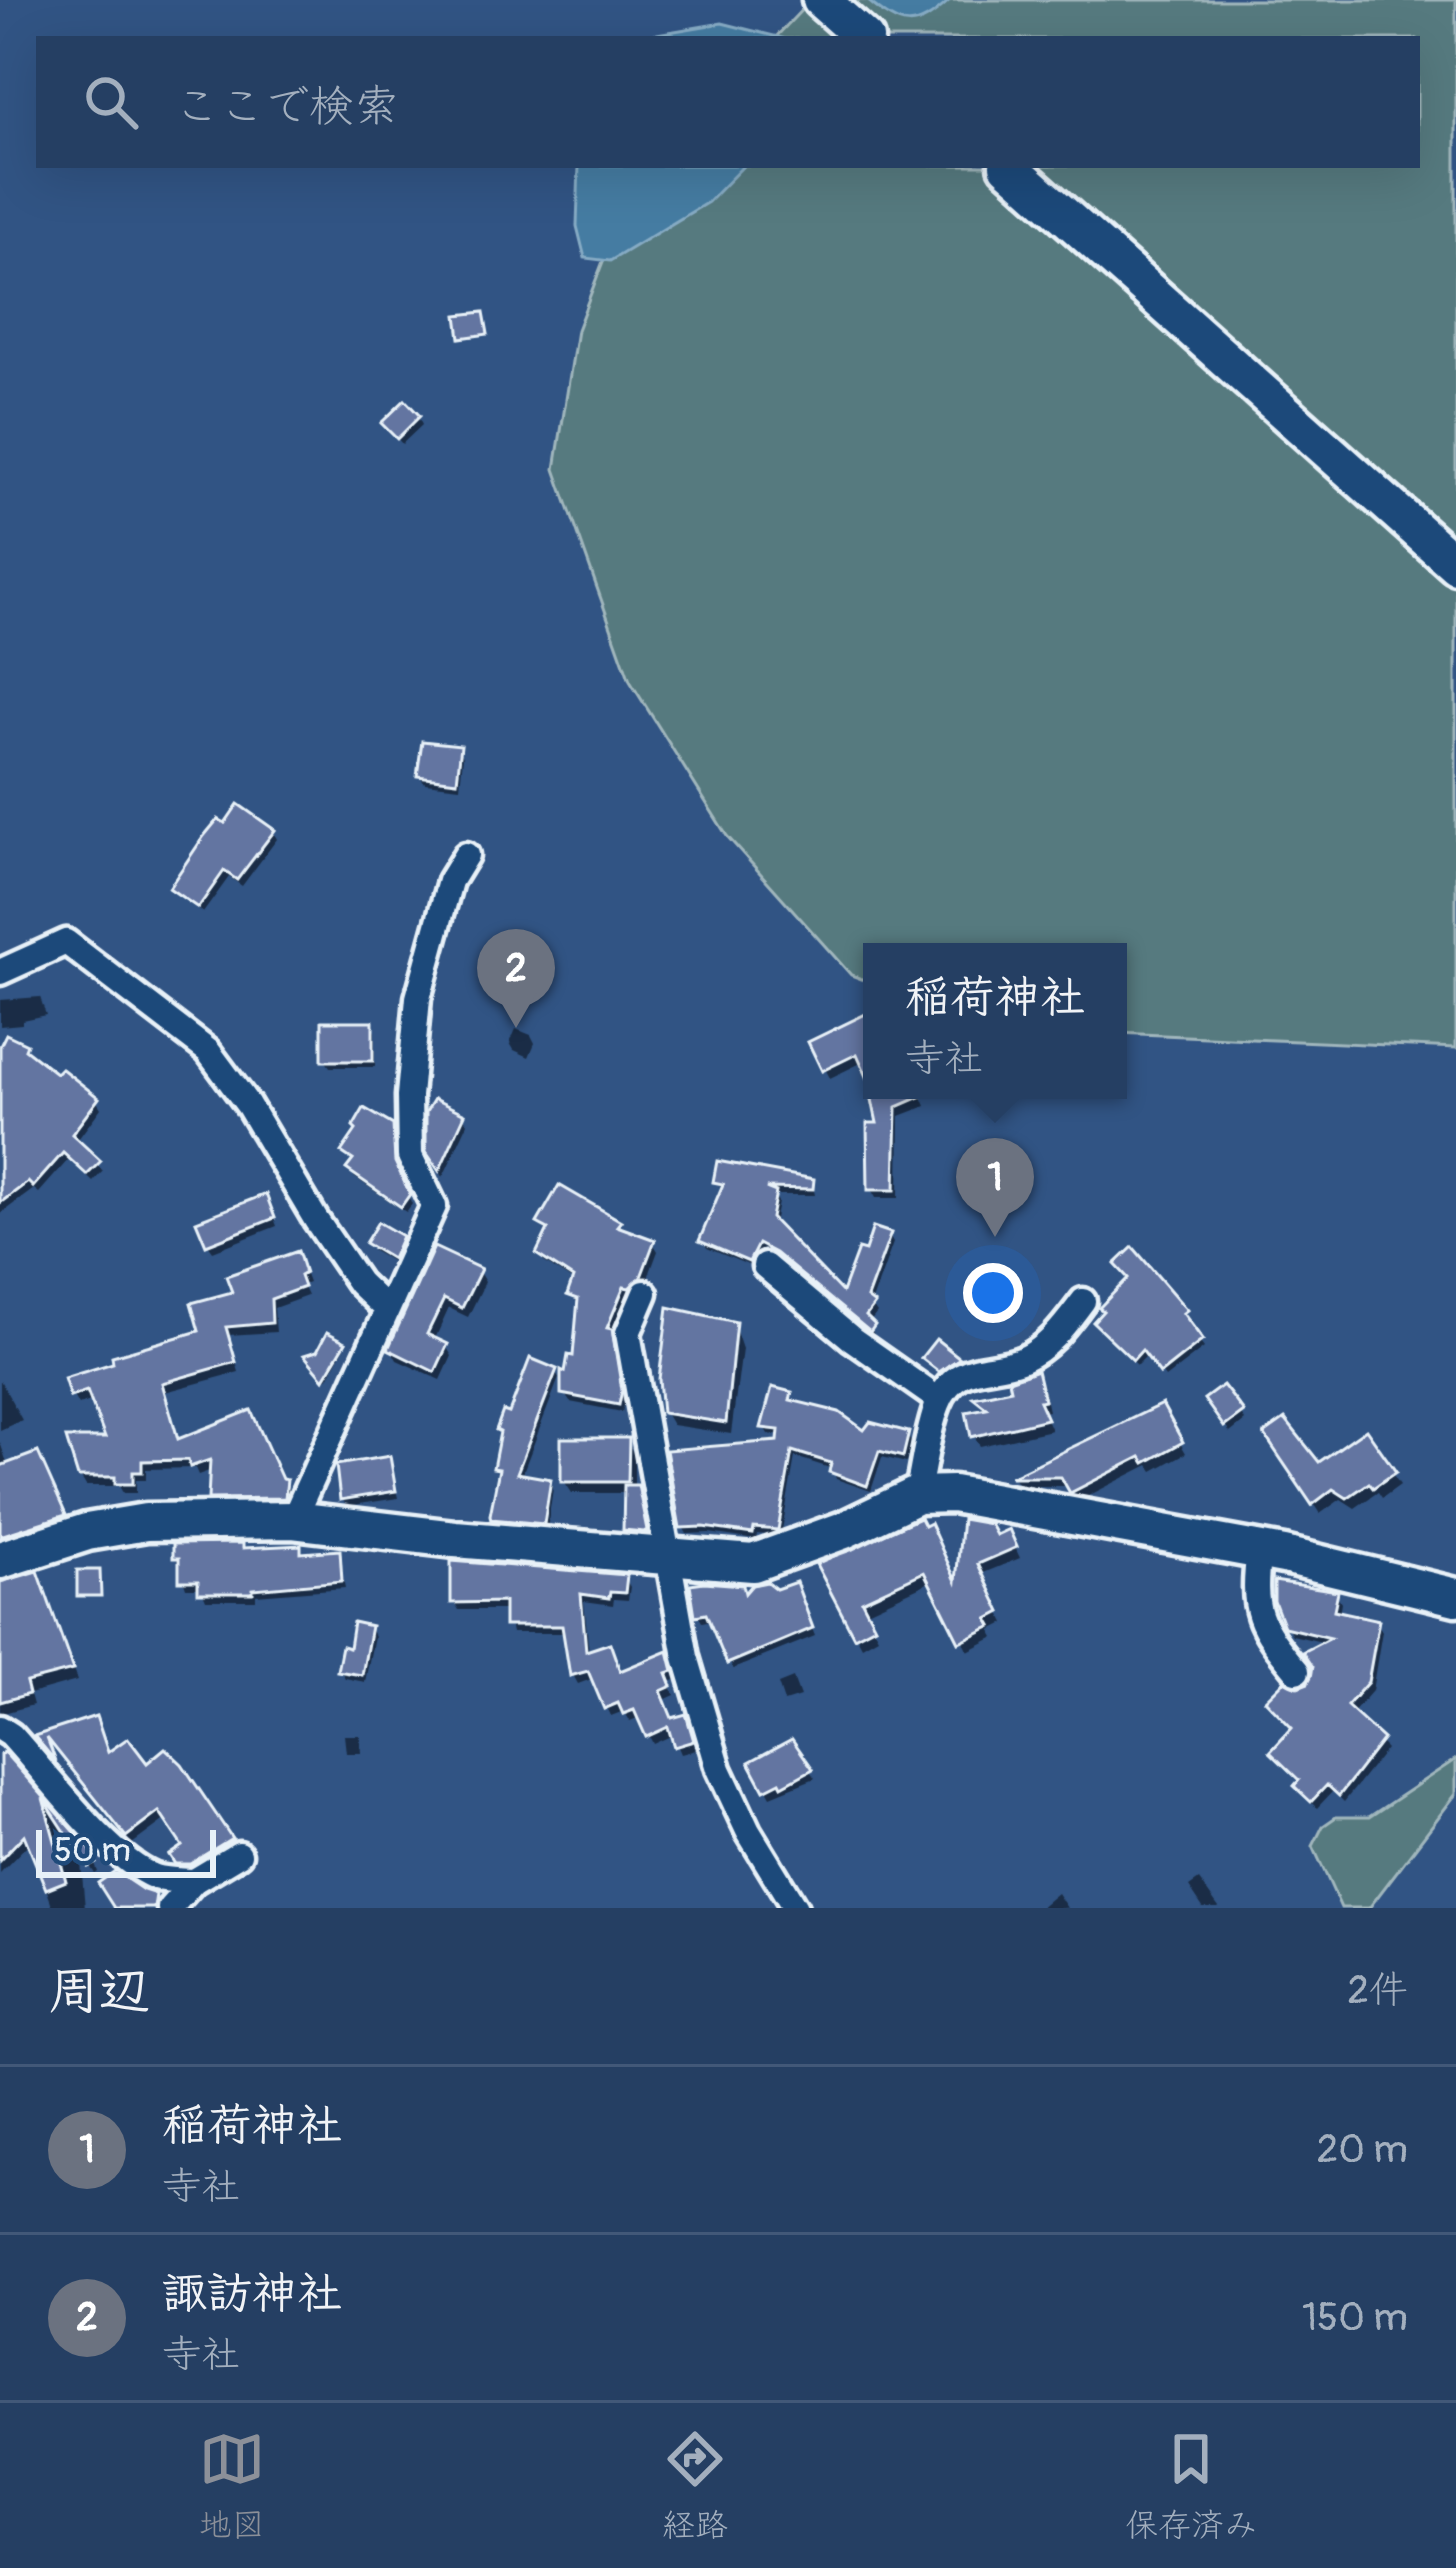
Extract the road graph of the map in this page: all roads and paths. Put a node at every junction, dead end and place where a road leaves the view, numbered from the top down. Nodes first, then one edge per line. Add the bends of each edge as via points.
1 (821, 0) edge
2 (863, 36) edge
3 (1011, 168) edge
4 (1456, 565) edge
5 (466, 855) dead end
6 (0, 972) edge
7 (765, 1266) dead end
8 (645, 1293) dead end
9 (1082, 1301) dead end
10 (386, 1309) junction
11 (939, 1400) junction
12 (917, 1495) junction
13 (293, 1520) junction
14 (1258, 1550) junction
15 (669, 1556) junction
16 (0, 1560) edge
17 (1456, 1597) edge
18 (1297, 1671) dead end
19 (0, 1728) edge
20 (239, 1854) dead end
21 (194, 1881) junction
22 (170, 1908) edge
23 (796, 1908) edge

1 - 2 street
3 - 4 street
5 - 10 street via 450,881 418,998 410,1156 434,1206
6 - 10 street via 66,942 208,1051 337,1252
7 - 11 street
8 - 15 street via 628,1334
9 - 11 street via 1040,1348 1022,1360 964,1372
10 - 13 street
11 - 12 street
12 - 14 street via 953,1494
12 - 15 street via 753,1563
13 - 15 street
13 - 16 street via 146,1522
14 - 17 street
14 - 18 street via 1257,1611
15 - 23 street via 686,1658 719,1769
19 - 21 street via 140,1869
20 - 21 street
21 - 22 street

